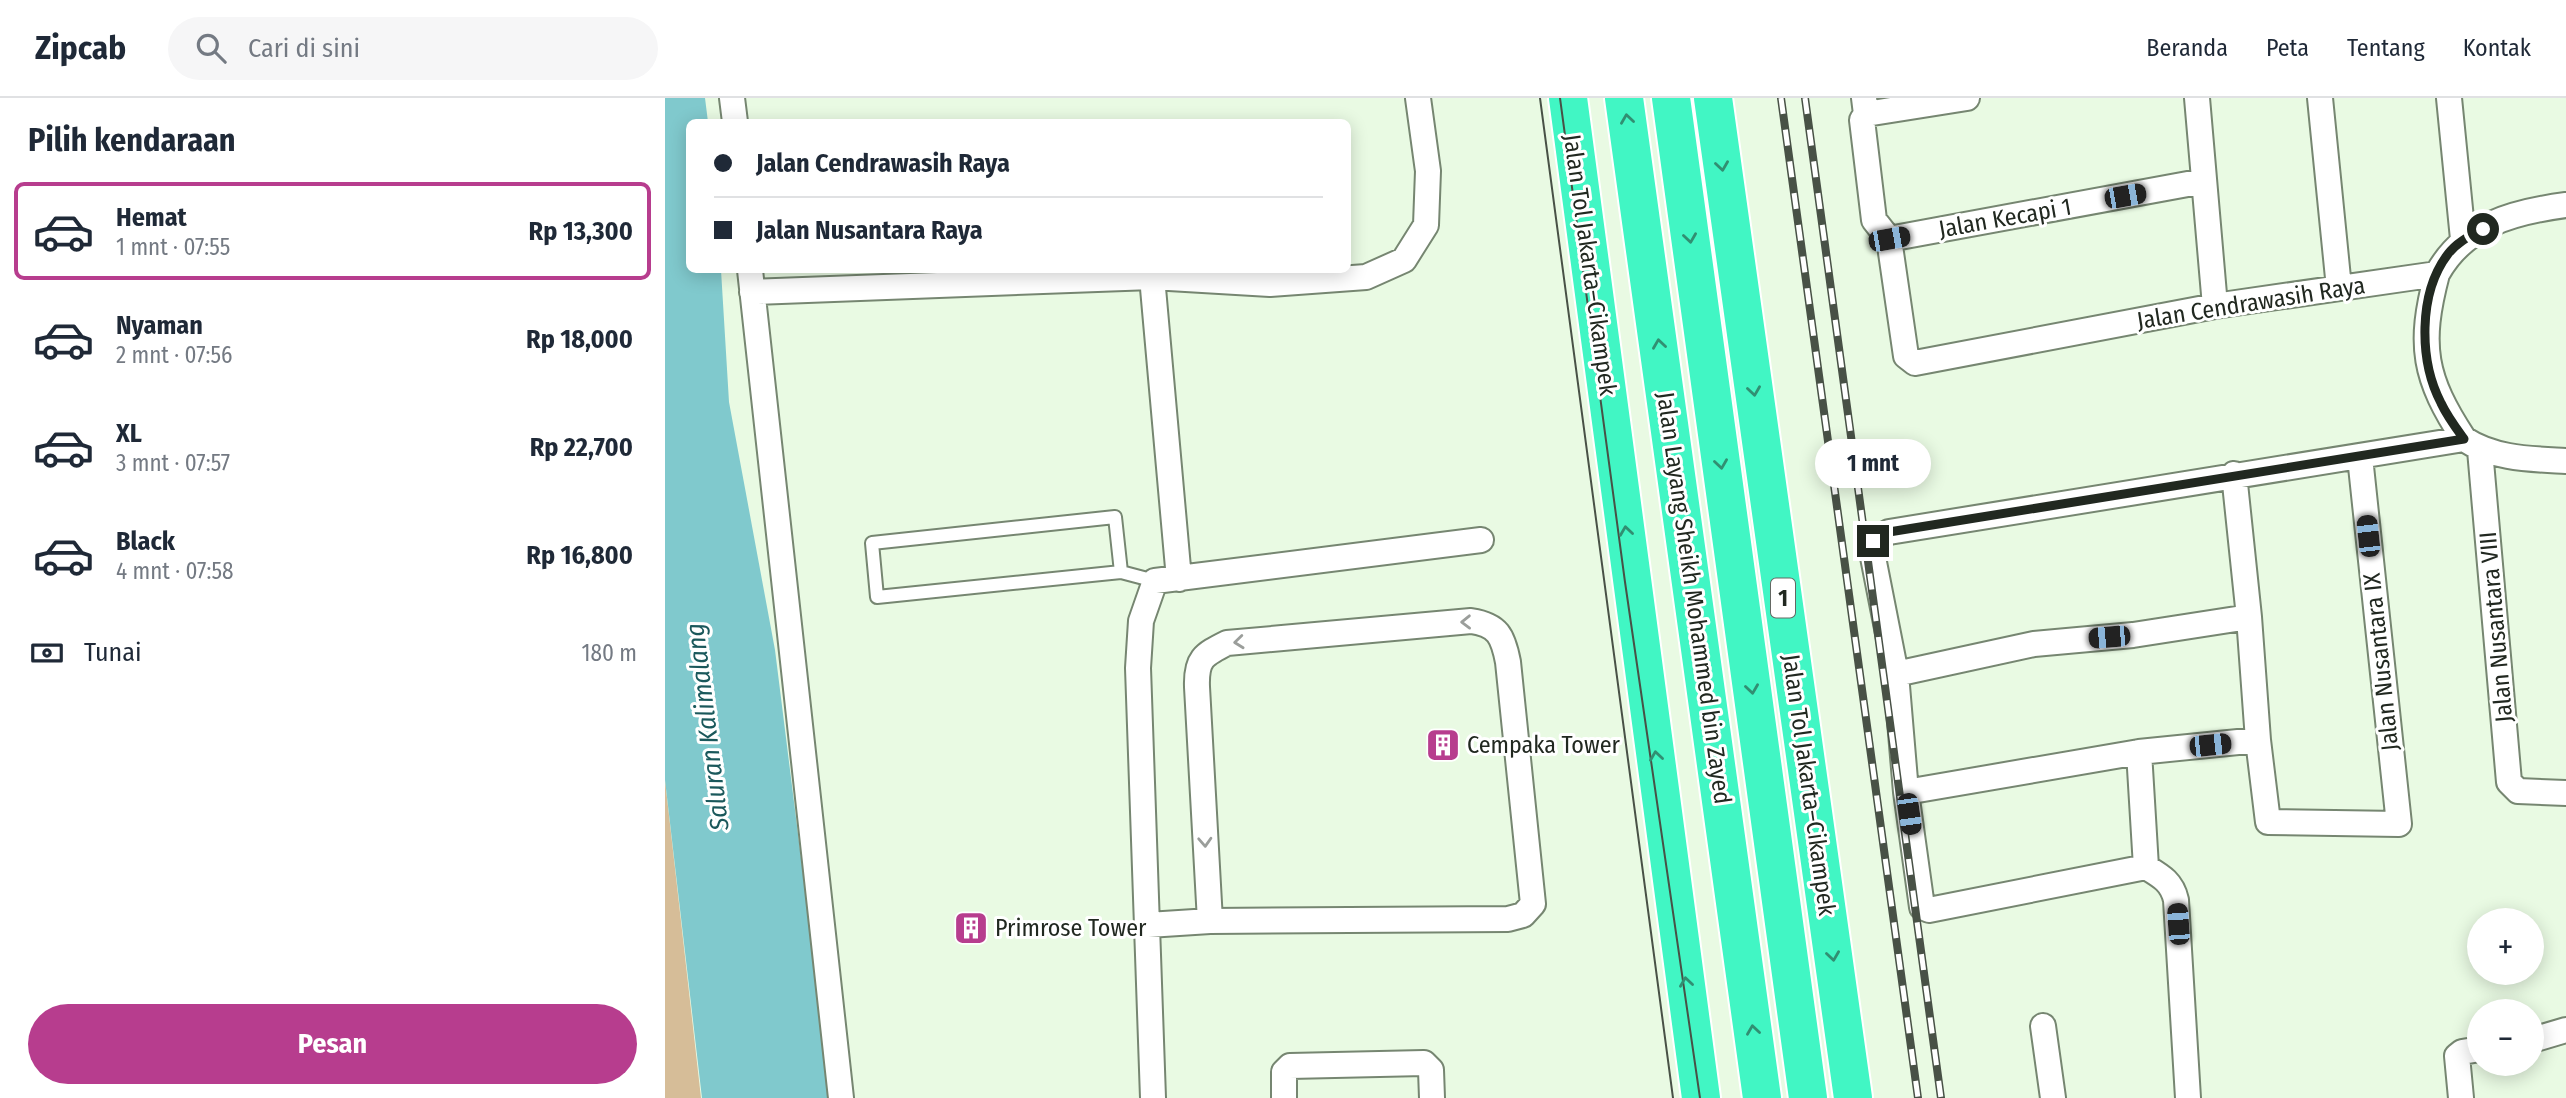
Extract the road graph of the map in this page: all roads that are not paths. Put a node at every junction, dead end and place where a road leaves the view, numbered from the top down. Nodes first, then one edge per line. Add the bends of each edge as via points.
1 (732, 98) edge
2 (1418, 98) edge
3 (1568, 98) edge
4 (1624, 98) edge
5 (1671, 98) edge
6 (1713, 98) edge
7 (1967, 98) edge
8 (2197, 98) edge
9 (2320, 98) edge
10 (2448, 98) edge
11 (1865, 106) edge
12 (735, 119) edge
13 (2204, 181) junction
14 (2566, 205) edge
15 (1889, 239) junction
16 (2462, 239) junction
17 (2437, 274) junction
18 (1152, 278) junction
19 (751, 281) edge
20 (2339, 288) junction
21 (2215, 306) junction
22 (2472, 445) junction
23 (2360, 457) junction
24 (2566, 461) edge
25 (2234, 474) junction
26 (1704, 503) junction
27 (1481, 540) dead end
28 (1121, 572) junction
29 (1167, 580) junction
30 (2249, 617) junction
31 (1896, 674) junction
32 (2257, 740) junction
33 (2139, 752) junction
34 (1906, 792) junction
35 (2566, 793) edge
36 (2146, 867) junction
37 (1210, 921) junction
38 (1149, 925) junction
39 (2042, 1026) dead end
40 (2566, 1030) edge
41 (2544, 1036) edge
42 (2467, 1051) edge
43 (841, 1098) edge
44 (1153, 1098) edge
45 (1284, 1098) edge
46 (1432, 1098) edge
47 (1701, 1098) edge
48 (1762, 1098) edge
49 (1808, 1098) edge
50 (1853, 1098) edge
51 (2053, 1098) edge
52 (2188, 1098) edge
53 (2462, 1098) edge

1 - 12 street
2 - 18 street via 1428,171 1426,225 1404,260 1366,277 1270,284
47 -> 3 highway, Jalan Tol Jakarta–Cikampek
26 -> 4 highway, Jalan Layang Sheikh Mohammed bin Zayed / 1
5 -> 26 highway, Jalan Layang Sheikh Mohammed bin Zayed / 1
6 -> 50 highway, Jalan Tol Jakarta–Cikampek / 1
7 - 11 street
8 - 13 street
9 - 20 street
10 - 16 street
11 - 15 street via 1862,120 1874,220
13 - 15 street, Jalan Kecapi 1
13 - 21 street
14 - 16 street via 2503,219
15 - 21 street, Jalan Cendrawasih Raya via 1906,356 1915,363
16 - 17 street
17 - 20 street, Jalan Cendrawasih Raya
17 - 22 street via 2426,316 2427,360 2440,402
18 - 19 street
18 - 29 street
19 - 43 street
20 - 21 street, Jalan Cendrawasih Raya
22 - 23 street
22 - 24 street via 2526,459
22 - 35 street, Jalan Nusantara VIII via 2509,782 2518,791
23 - 25 street
23 - 32 street, Jalan Nusantara IX via 2399,824 2268,822
25 - 30 street
25 - 31 street via 1889,532 1873,541 1870,554
48 -> 26 highway, Jalan Layang Sheikh Mohammed bin Zayed / 1
26 -> 49 highway, Jalan Layang Sheikh Mohammed bin Zayed / 1
27 - 29 street
28 - 28 lane via 877,597 872,543 1115,517
28 - 29 lane
29 - 38 street via 1142,621 1138,668
30 - 31 street via 2034,644
30 - 32 street
31 - 34 street
32 - 33 street
33 - 34 street
33 - 36 street
34 - 36 street via 1923,909
36 - 52 street via 2173,888 2176,900
37 -> 37 street via 1508,919 1528,911 1533,904 1508,662 1503,637 1496,629 1471,621 1227,643 1208,652 1196,669
37 - 38 street
38 - 44 street
39 - 51 street
40 - 41 street
42 - 53 street via 2457,1056
45 - 46 street via 1283,1075 1290,1066 1424,1063 1431,1072

